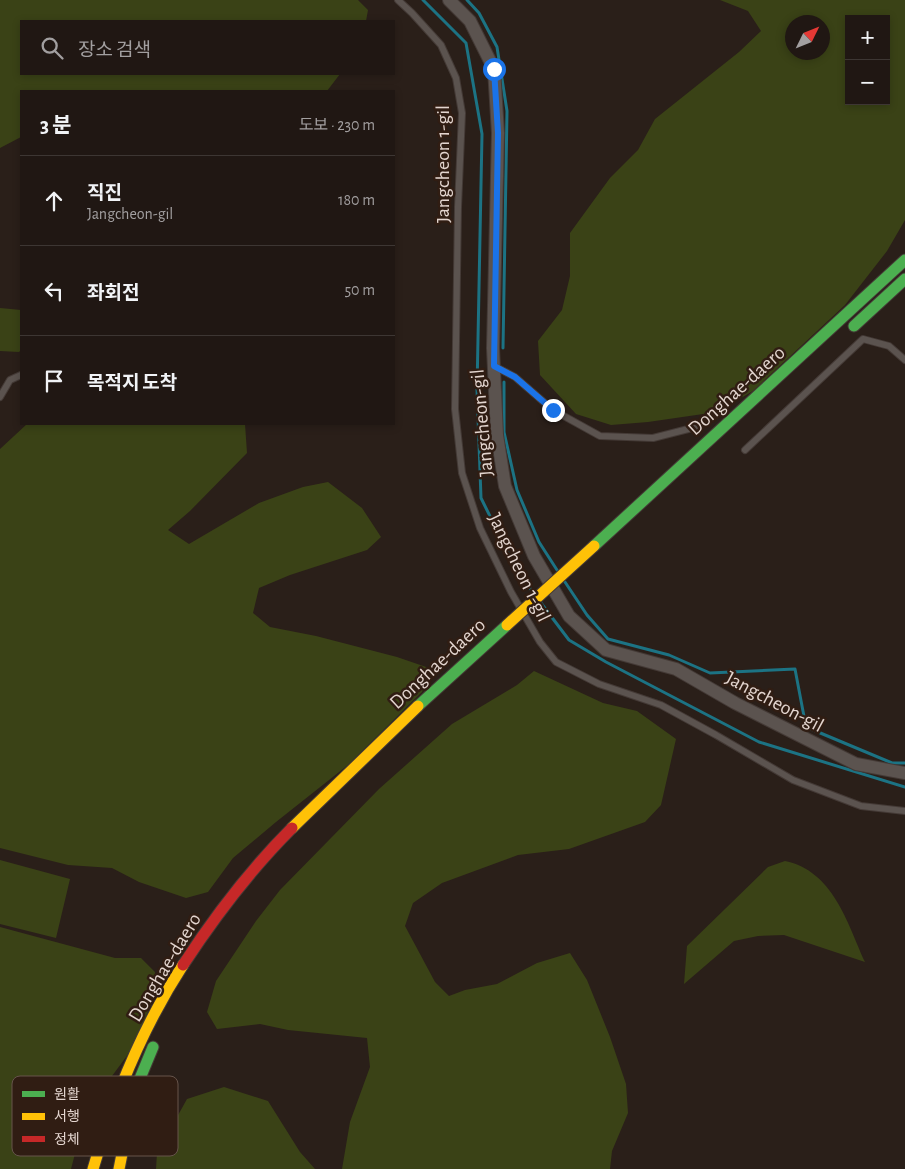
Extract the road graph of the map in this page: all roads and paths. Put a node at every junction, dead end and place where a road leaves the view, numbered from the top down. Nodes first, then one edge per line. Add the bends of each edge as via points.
1 (398, 0) edge
2 (449, 0) edge
3 (905, 260) edge
4 (905, 279) edge
5 (848, 332) dead end
6 (905, 360) edge
7 (494, 366) junction
8 (20, 375) edge
9 (0, 397) edge
10 (700, 426) dead end
11 (745, 450) dead end
12 (666, 496) dead end
13 (597, 550) junction
14 (511, 628) junction
15 (905, 773) edge
16 (905, 811) edge
17 (244, 900) dead end
18 (158, 1037) dead end
19 (126, 1076) edge
20 (141, 1076) edge
21 (87, 1156) edge
22 (97, 1156) edge
23 (111, 1156) edge
24 (122, 1156) edge
25 (109, 1161) dead end
26 (83, 1169) edge
27 (93, 1169) edge
28 (119, 1169) edge

1 - 16 lane, Jangcheon 1-gil via 441,45 456,78 462,113 455,409 462,473 480,528 540,642 556,662 599,684 661,705 793,780 861,806
2 - 7 street, Jangcheon-gil via 470,21 494,69 498,133
3 - 13 main road, Donghae-daero
4 - 5 main road
6 - 11 lane via 889,346 863,339
7 - 10 lane via 515,377 553,410 600,436 653,438
7 - 15 street, Jangcheon-gil via 497,435 505,486 534,556 570,616 606,650 676,669 735,703 856,764
8 - 9 lane via 10,380
12 - 13 main road
13 - 14 main road
14 - 17 main road, Donghae-daero via 334,798 274,861
14 - 19 main road, Donghae-daero via 359,762 252,870 210,926 162,1001
18 - 20 main road, Donghae-daero
21 - 26 main road
22 - 27 main road, Donghae-daero
23 - 25 main road, Donghae-daero
24 - 28 main road

